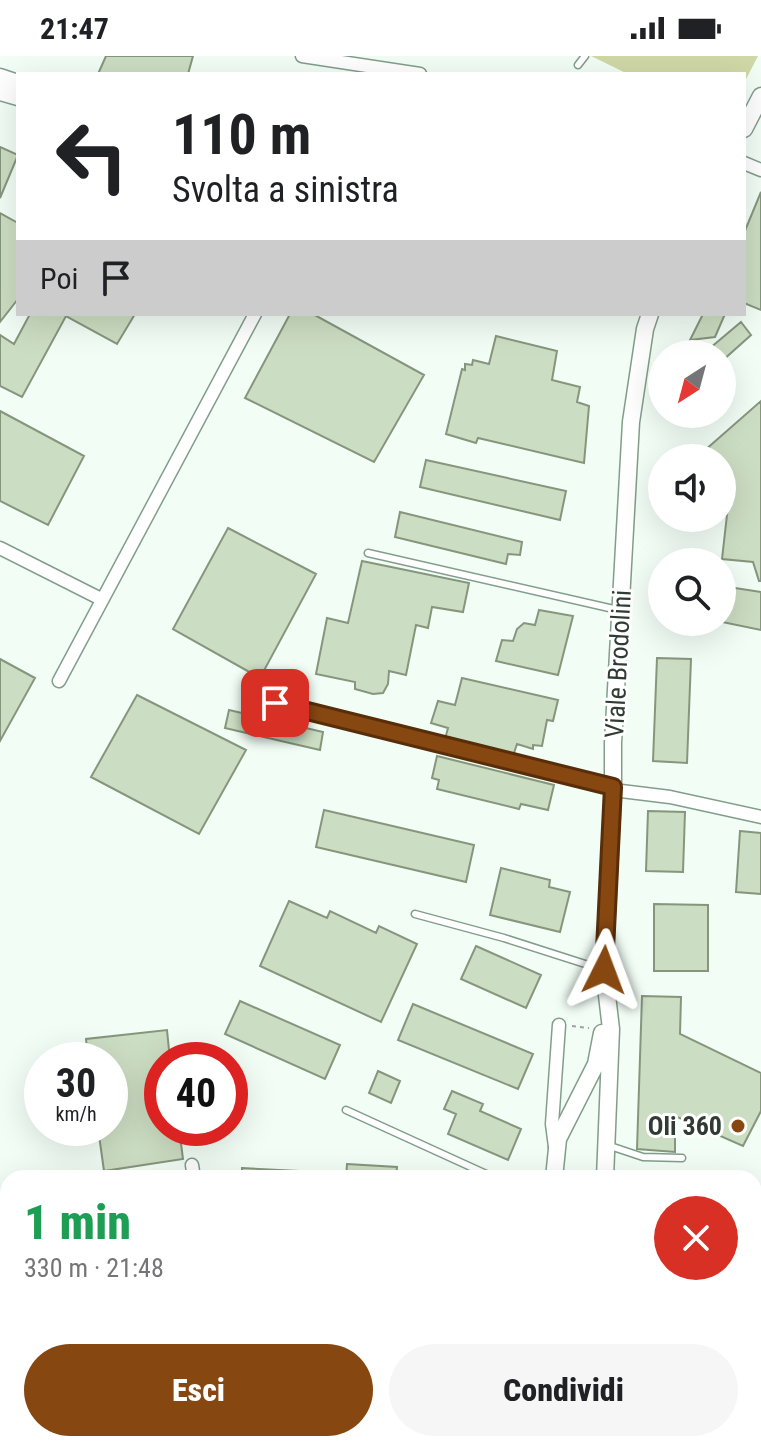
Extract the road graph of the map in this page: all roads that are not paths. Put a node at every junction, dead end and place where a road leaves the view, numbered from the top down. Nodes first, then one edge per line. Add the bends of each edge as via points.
1 (302, 56) edge
2 (585, 56) edge
3 (578, 65) dead end
4 (407, 72) edge
5 (761, 96) edge
6 (746, 125) edge
7 (254, 316) edge
8 (646, 319) edge
9 (0, 548) edge
10 (368, 553) dead end
11 (101, 599) junction
12 (621, 610) junction
13 (59, 681) dead end
14 (275, 703) dead end
15 (613, 788) junction
16 (761, 817) edge
17 (415, 914) dead end
18 (604, 970) junction
19 (608, 1000) junction
20 (559, 1025) road end
21 (556, 1078) junction
22 (578, 1098) junction
23 (346, 1110) dead end
24 (607, 1144) junction
25 (556, 1151) junction
26 (682, 1158) dead end
27 (477, 1170) edge
28 (554, 1170) edge
29 (605, 1170) edge

1 - 4 street
2 - 3 lane
5 - 6 street
7 - 11 street
8 - 12 street, Viale Brodolini via 631,422
9 - 11 street
10 - 12 lane
11 - 13 street
12 - 15 street, Viale Brodolini
14 - 15 lane
15 - 16 street
15 - 18 street, Viale Brodolini
17 - 18 lane
18 - 19 street, Viale Brodolini
19 - 22 street, Viale Brodolini via 596,1064
19 - 24 street, Viale Brodolini
20 - 21 street
21 - 22 street via 566,1093
21 - 25 street
22 - 25 street, Viale Brodolini
23 - 27 lane
24 - 26 lane via 643,1157
24 - 29 street, Viale Brodolini
25 - 28 street, Viale Brodolini

